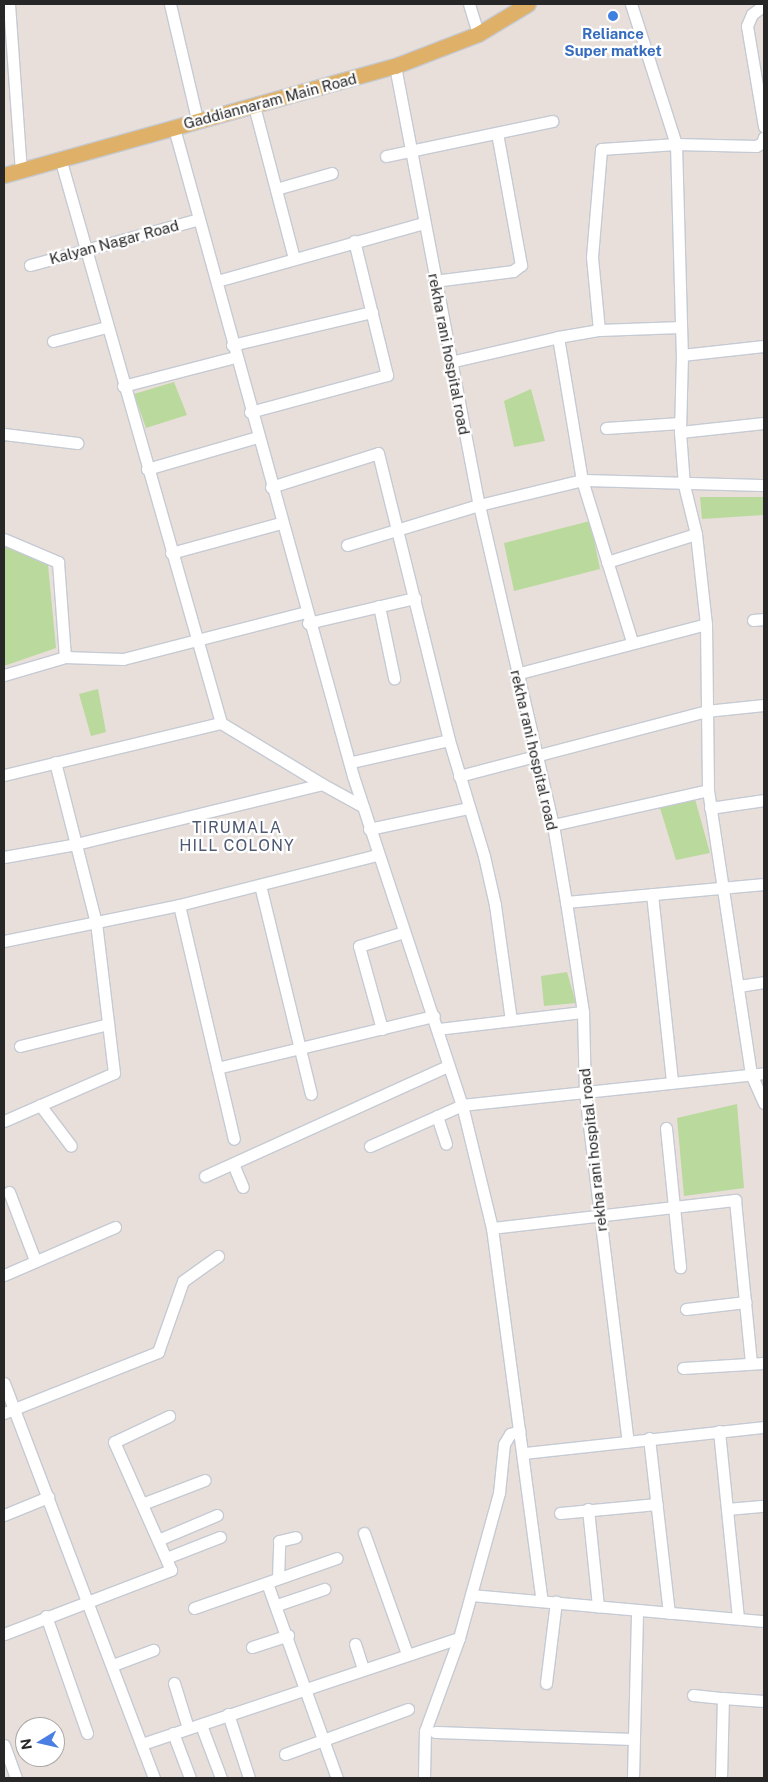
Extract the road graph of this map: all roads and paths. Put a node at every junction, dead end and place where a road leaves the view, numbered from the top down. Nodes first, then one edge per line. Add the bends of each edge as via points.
1 (9, 4) edge
2 (170, 4) edge
3 (469, 4) edge
4 (528, 4) edge
5 (632, 4) edge
6 (763, 5) edge
7 (478, 34) junction
8 (395, 66) junction
9 (760, 68) edge
10 (8, 85) edge
11 (254, 106) junction
12 (197, 119) junction
13 (552, 121) dead end
14 (764, 127) edge
15 (174, 128) junction
16 (497, 133) junction
17 (764, 137) edge
18 (676, 144) junction
19 (410, 150) junction
20 (386, 156) dead end
21 (60, 158) junction
22 (20, 170) junction
23 (332, 173) dead end
24 (4, 175) edge
25 (276, 189) junction
26 (199, 219) junction
27 (423, 223) junction
28 (354, 241) junction
29 (85, 250) junction
30 (294, 258) junction
31 (30, 265) dead end
32 (217, 281) junction
33 (434, 281) junction
34 (372, 312) junction
35 (681, 326) junction
36 (106, 327) junction
37 (599, 330) junction
38 (558, 337) junction
39 (52, 341) dead end
40 (232, 345) junction
41 (764, 346) edge
42 (682, 355) junction
43 (235, 358) junction
44 (450, 362) junction
45 (123, 386) junction
46 (250, 412) junction
47 (764, 423) edge
48 (680, 427) junction
49 (606, 428) dead end
50 (4, 434) edge
51 (257, 437) junction
52 (77, 443) dead end
53 (147, 468) junction
54 (582, 480) junction
55 (684, 485) junction
56 (764, 485) edge
57 (271, 487) junction
58 (479, 505) junction
59 (281, 523) junction
60 (399, 532) junction
61 (696, 534) junction
62 (4, 538) edge
63 (347, 545) dead end
64 (171, 553) junction
65 (607, 562) junction
66 (415, 598) junction
67 (379, 606) junction
68 (307, 618) junction
69 (706, 624) junction
70 (196, 640) junction
71 (632, 642) junction
72 (65, 657) junction
73 (516, 674) junction
74 (4, 675) edge
75 (394, 678) dead end
76 (764, 705) edge
77 (706, 711) junction
78 (221, 723) junction
79 (449, 740) junction
80 (535, 757) junction
81 (55, 762) junction
82 (352, 762) junction
83 (4, 774) edge
84 (459, 776) junction
85 (322, 784) junction
86 (708, 790) junction
87 (764, 800) edge
88 (362, 806) junction
89 (469, 808) junction
90 (710, 808) junction
91 (553, 825) junction
92 (369, 829) junction
93 (76, 844) junction
94 (377, 855) junction
95 (4, 857) edge
96 (764, 884) edge
97 (260, 885) junction
98 (724, 888) junction
99 (652, 894) junction
100 (566, 902) junction
101 (179, 905) junction
102 (96, 923) junction
103 (404, 932) junction
104 (4, 941) edge
105 (764, 982) edge
106 (739, 986) junction
107 (583, 1012) junction
108 (434, 1016) junction
109 (511, 1020) junction
110 (108, 1024) junction
111 (382, 1029) junction
112 (438, 1029) junction
113 (20, 1046) dead end
114 (300, 1050) junction
115 (448, 1066) junction
116 (218, 1068) junction
117 (764, 1073) edge
118 (751, 1074) junction
119 (672, 1082) junction
120 (585, 1093) junction
121 (311, 1094) dead end
122 (764, 1103) edge
123 (40, 1105) junction
124 (462, 1105) junction
125 (437, 1116) junction
126 (4, 1121) edge
127 (666, 1128) dead end
128 (234, 1140) dead end
129 (446, 1144) dead end
130 (71, 1146) dead end
131 (370, 1146) dead end
132 (233, 1164) junction
133 (205, 1176) dead end
134 (243, 1187) dead end
135 (9, 1192) dead end
136 (675, 1206) junction
137 (599, 1217) junction
138 (116, 1227) dead end
139 (492, 1228) junction
140 (218, 1256) dead end
141 (35, 1260) junction
142 (680, 1267) dead end
143 (4, 1274) edge
144 (746, 1302) junction
145 (686, 1309) dead end
146 (751, 1362) junction
147 (764, 1362) edge
148 (684, 1368) dead end
149 (4, 1383) edge
150 (9, 1411) edge
151 (169, 1416) dead end
152 (764, 1427) edge
153 (520, 1431) junction
154 (719, 1432) junction
155 (649, 1438) junction
156 (628, 1441) junction
157 (524, 1453) junction
158 (205, 1480) dead end
159 (48, 1497) junction
160 (142, 1504) junction
161 (657, 1504) junction
162 (764, 1506) edge
163 (588, 1509) junction
164 (727, 1510) junction
165 (560, 1513) dead end
166 (4, 1514) edge
167 (217, 1515) dead end
168 (364, 1533) dead end
169 (220, 1537) dead end
170 (296, 1537) dead end
171 (158, 1540) junction
172 (166, 1558) junction
173 (337, 1558) dead end
174 (278, 1578) junction
175 (267, 1583) junction
176 (324, 1589) dead end
177 (471, 1595) junction
178 (88, 1600) junction
179 (542, 1601) junction
180 (556, 1602) junction
181 (276, 1606) junction
182 (598, 1606) junction
183 (194, 1608) dead end
184 (637, 1610) junction
185 (670, 1613) junction
186 (46, 1616) junction
187 (738, 1618) junction
188 (764, 1620) edge
189 (4, 1634) edge
190 (288, 1634) junction
191 (459, 1638) junction
192 (355, 1644) dead end
193 (252, 1647) dead end
194 (153, 1650) dead end
195 (407, 1654) junction
196 (112, 1665) junction
197 (363, 1669) junction
198 (546, 1683) dead end
199 (174, 1684) dead end
200 (307, 1688) junction
201 (693, 1695) dead end
202 (723, 1698) junction
203 (764, 1701) edge
204 (408, 1709) dead end
205 (228, 1714) junction
206 (201, 1725) junction
207 (188, 1728) junction
208 (435, 1732) dead end
209 (87, 1733) dead end
210 (173, 1733) junction
211 (634, 1739) junction
212 (323, 1740) junction
213 (142, 1744) junction
214 (4, 1745) edge
215 (286, 1754) dead end
216 (16, 1778) edge
217 (154, 1778) edge
218 (190, 1778) edge
219 (221, 1778) edge
220 (249, 1778) edge
221 (338, 1778) edge
222 (424, 1778) edge
223 (633, 1778) edge
224 (721, 1778) edge

1 - 10 street
2 - 12 street
3 - 7 street
4 - 7 main road, Gaddiannaram Main Road
5 - 18 street
6 - 9 street via 752,14 747,26
7 - 8 main road, Gaddiannaram Main Road
8 - 11 main road, Gaddiannaram Main Road
8 - 19 street, rekha rani hospital road
9 - 14 street
10 - 22 street
11 - 12 main road, Gaddiannaram Main Road
11 - 25 street
12 - 15 main road, Gaddiannaram Main Road
13 - 16 street
15 - 21 main road, Gaddiannaram Main Road
15 - 26 street
16 - 19 street
16 - 33 street via 521,265 513,271
17 - 18 street via 756,146
18 - 35 street
18 - 37 street via 601,149 592,257
19 - 20 street
19 - 27 street, rekha rani hospital road
21 - 22 main road, Gaddiannaram Main Road
21 - 29 street
22 - 24 main road, Gaddiannaram Main Road
23 - 25 street
25 - 30 street
26 - 29 street, Kalyan Nagar Road
26 - 32 street
27 - 28 street
27 - 33 street, rekha rani hospital road
28 - 30 street
28 - 34 street
29 - 31 street, Kalyan Nagar Road
29 - 36 street
30 - 32 street
32 - 40 street
33 - 44 street, rekha rani hospital road
34 - 40 street
34 - 46 street via 387,375
35 - 37 street
35 - 42 street
36 - 39 street
36 - 45 street
37 - 38 street
38 - 44 street
38 - 54 street
40 - 43 street
41 - 42 street
42 - 48 street
43 - 45 street
43 - 46 street
44 - 58 street, rekha rani hospital road
45 - 53 street
46 - 51 street
47 - 48 street
48 - 49 street
48 - 55 street
50 - 52 street
51 - 53 street
51 - 57 street
53 - 64 street
54 - 55 street
54 - 58 street
54 - 65 street
55 - 56 street
55 - 61 street
57 - 59 street
57 - 60 street via 378,453
58 - 60 street
58 - 73 street, rekha rani hospital road
59 - 64 street
59 - 68 street
60 - 63 street
60 - 66 street
61 - 65 street
61 - 69 street
62 - 72 street via 58,562
64 - 70 street
65 - 71 street
66 - 67 street
66 - 79 street
67 - 68 street
67 - 75 street
68 - 70 street
68 - 82 street
69 - 71 street
69 - 77 street
70 - 72 street via 123,659
70 - 78 street
71 - 73 street
72 - 74 street
73 - 80 street, rekha rani hospital road
76 - 77 street
77 - 80 street
77 - 86 street
78 - 81 street
78 - 85 street
79 - 82 street
79 - 84 street
80 - 84 street
80 - 91 street, rekha rani hospital road
81 - 83 street
81 - 93 street
82 - 88 street
84 - 89 street
85 - 88 street
85 - 93 street
86 - 90 street
86 - 91 street
87 - 90 street
88 - 92 street
89 - 92 street
89 - 109 street via 495,905
90 - 98 street
91 - 100 street, rekha rani hospital road
92 - 94 street
93 - 95 street
93 - 102 street
94 - 97 street
94 - 103 street
96 - 98 street
97 - 101 street
97 - 114 street
98 - 99 street
98 - 106 street
99 - 100 street
99 - 119 street
100 - 107 street, rekha rani hospital road
101 - 102 street
101 - 116 street
102 - 104 street
102 - 110 street
103 - 108 street
103 - 111 street via 358,946
105 - 106 street
106 - 118 street
107 - 109 street
107 - 120 street, rekha rani hospital road
108 - 111 street
108 - 112 street
109 - 112 street
110 - 113 street
110 - 123 street via 114,1073
111 - 114 street
112 - 115 street
114 - 116 street
114 - 121 street
115 - 124 street
115 - 132 street
116 - 128 street
117 - 118 street
118 - 119 street
118 - 122 street
119 - 120 street
120 - 124 street
120 - 137 street, rekha rani hospital road
123 - 126 street
123 - 130 street
124 - 125 street
124 - 139 street
125 - 129 street
125 - 131 street
127 - 136 street
132 - 133 street
132 - 134 street
135 - 141 street
136 - 137 street
136 - 142 street
136 - 144 street via 735,1200
137 - 139 street
137 - 156 street, rekha rani hospital road
138 - 141 street
139 - 153 street
140 - 150 street via 183,1281 158,1352
141 - 143 street
144 - 145 street
144 - 146 street
146 - 147 street
146 - 148 street
149 - 150 street
150 - 159 street
151 - 160 street via 114,1442
152 - 154 street
153 - 157 street
153 - 177 street via 510,1434 504,1444 499,1493
154 - 155 street
154 - 164 street
155 - 156 street
155 - 161 street
156 - 157 street
157 - 179 street
158 - 160 street
159 - 166 street
159 - 178 street
160 - 171 street
161 - 163 street
161 - 185 street
162 - 164 street
163 - 165 street
163 - 182 street
164 - 187 street
167 - 171 street
168 - 195 street
169 - 172 street
170 - 174 street via 279,1541
171 - 172 street
172 - 178 street via 171,1570
173 - 174 street
174 - 175 street
175 - 181 street
175 - 183 street
176 - 181 street
177 - 179 street
177 - 191 street
178 - 186 street
178 - 196 street
179 - 180 street
180 - 182 street
180 - 198 street
181 - 190 street
182 - 184 street
184 - 185 street
184 - 211 street
185 - 187 street
186 - 189 street
186 - 209 street
187 - 188 street
190 - 193 street
190 - 200 street
191 - 195 street
191 - 222 street via 425,1731
192 - 197 street
194 - 196 street
195 - 197 street
196 - 213 street
197 - 200 street
199 - 207 street
200 - 205 street
200 - 212 street
201 - 202 street
202 - 203 street
202 - 224 street
204 - 212 street
205 - 206 street
205 - 220 street
206 - 207 street
206 - 219 street
207 - 210 street
208 - 211 street
210 - 213 street
210 - 218 street
211 - 223 street
212 - 215 street
212 - 221 street
213 - 217 street
214 - 216 street

